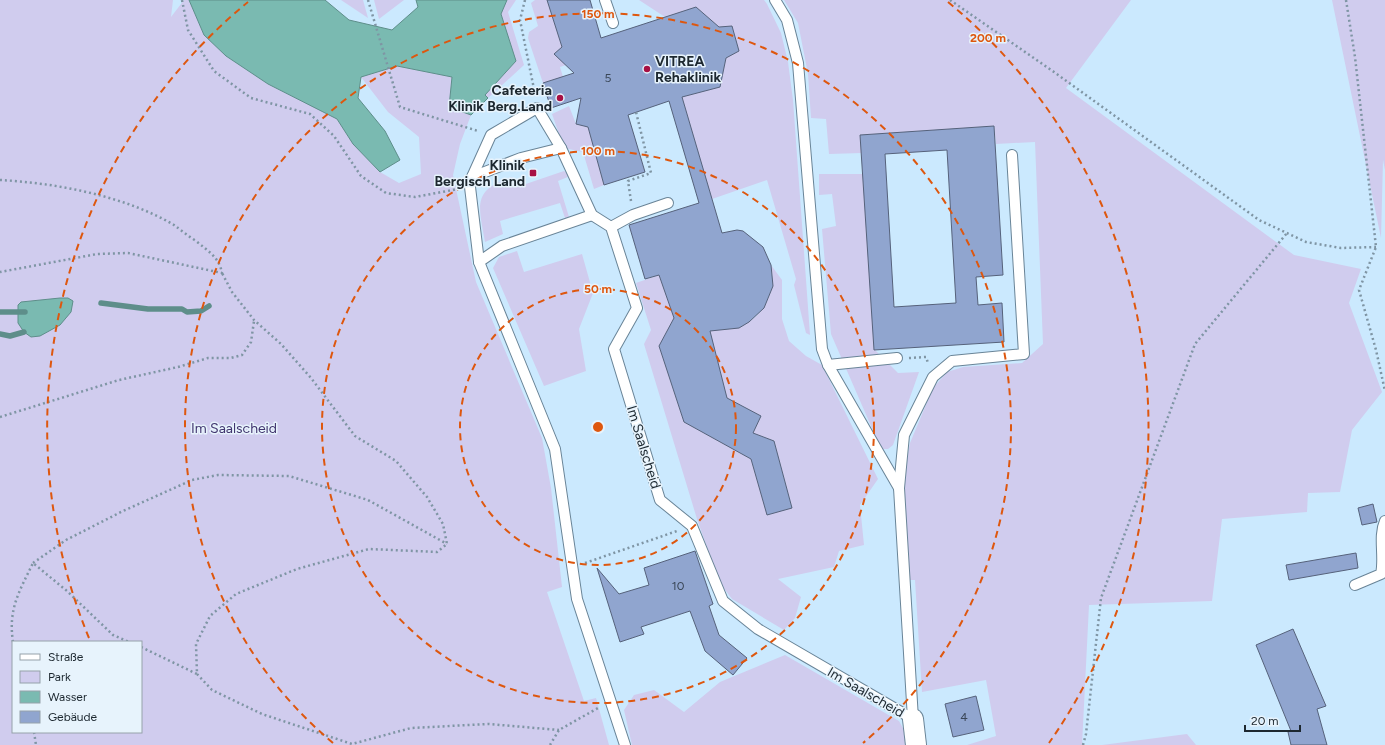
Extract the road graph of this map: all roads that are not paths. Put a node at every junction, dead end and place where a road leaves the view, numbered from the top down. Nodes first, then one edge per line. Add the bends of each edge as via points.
1 (605, 0) edge
2 (775, 0) edge
3 (613, 23) dead end
4 (561, 148) junction
5 (1012, 155) dead end
6 (471, 182) junction
7 (668, 203) dead end
8 (592, 215) junction
9 (611, 227) junction
10 (479, 262) junction
11 (897, 358) dead end
12 (828, 365) junction
13 (899, 488) junction
14 (1385, 521) edge
15 (1355, 585) dead end
16 (914, 720) junction
17 (625, 745) edge
18 (916, 745) edge

1 - 3 lane
2 - 12 lane via 787,20 798,63 822,349
4 - 6 lane via 521,158
4 - 6 lane via 537,108 491,135
4 - 8 lane
5 - 13 lane, Im Saalscheid via 1024,354 952,361 933,377 904,435
6 - 10 lane
7 - 9 lane via 634,215
8 - 9 lane
8 - 10 lane via 502,246
9 - 16 lane, Im Saalscheid via 637,308 614,349 660,500 692,526 723,602 758,629
10 - 17 lane via 555,449 577,600
11 - 12 lane
12 - 13 lane
13 - 16 lane, Im Saalscheid
14 - 15 lane via 1382,528 1384,564 1381,574
16 - 18 street, Im Saalscheid

